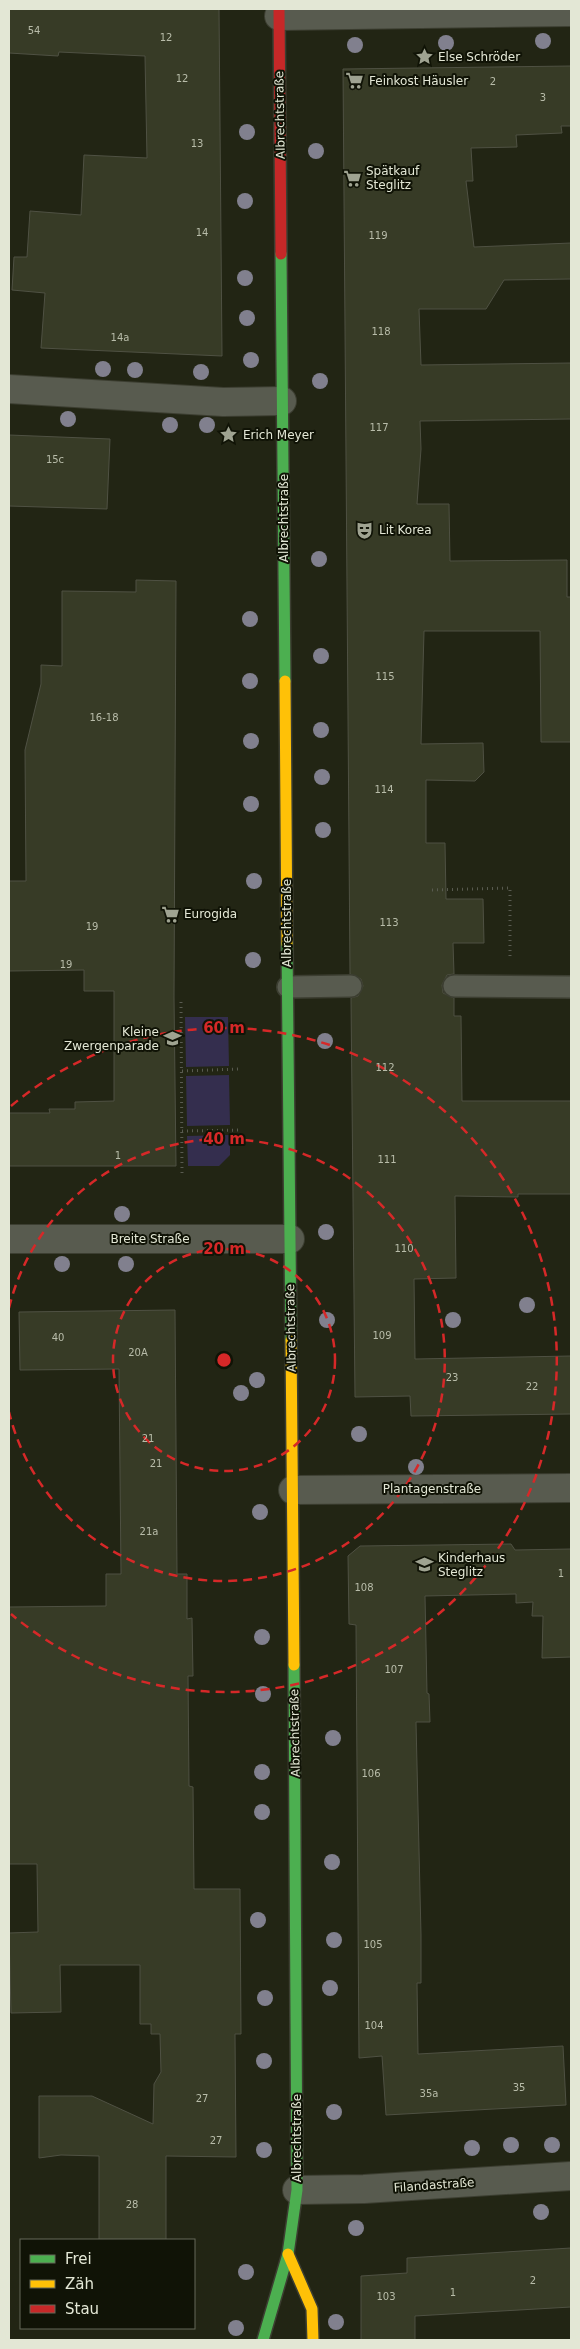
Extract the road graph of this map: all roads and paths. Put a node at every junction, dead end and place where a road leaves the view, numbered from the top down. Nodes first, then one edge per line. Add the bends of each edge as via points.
1 (279, 12) edge
2 (571, 12) edge
3 (9, 389) edge
4 (282, 401) junction
5 (432, 890) dead end
6 (351, 986) dead end
7 (454, 986) dead end
8 (288, 987) junction
9 (510, 987) junction
10 (571, 987) edge
11 (181, 1002) dead end
12 (240, 1069) dead end
13 (182, 1071) junction
14 (241, 1130) dead end
15 (182, 1131) junction
16 (182, 1173) dead end
17 (9, 1239) edge
18 (290, 1239) junction
19 (571, 1488) edge
20 (292, 1490) junction
21 (571, 2176) edge
22 (297, 2190) junction
23 (288, 2254) junction
24 (263, 2340) edge
25 (313, 2340) edge

1 - 2 street
1 - 4 main road, Albrechtstraße
3 - 4 street via 223,402
4 - 8 main road, Albrechtstraße
5 - 9 path via 510,888
6 - 8 lane
7 - 9 lane
8 - 18 main road, Albrechtstraße
9 - 10 lane
11 - 13 path
12 - 13 path
13 - 15 path
14 - 15 path
15 - 16 path
17 - 18 street, Breite Straße
18 - 20 main road, Albrechtstraße
19 - 20 street, Plantagenstraße
20 - 22 main road, Albrechtstraße
21 - 22 street, Filandastraße
22 - 23 main road, Albrechtstraße
23 - 24 main road, Albrechtstraße
23 - 25 main road via 312,2309

